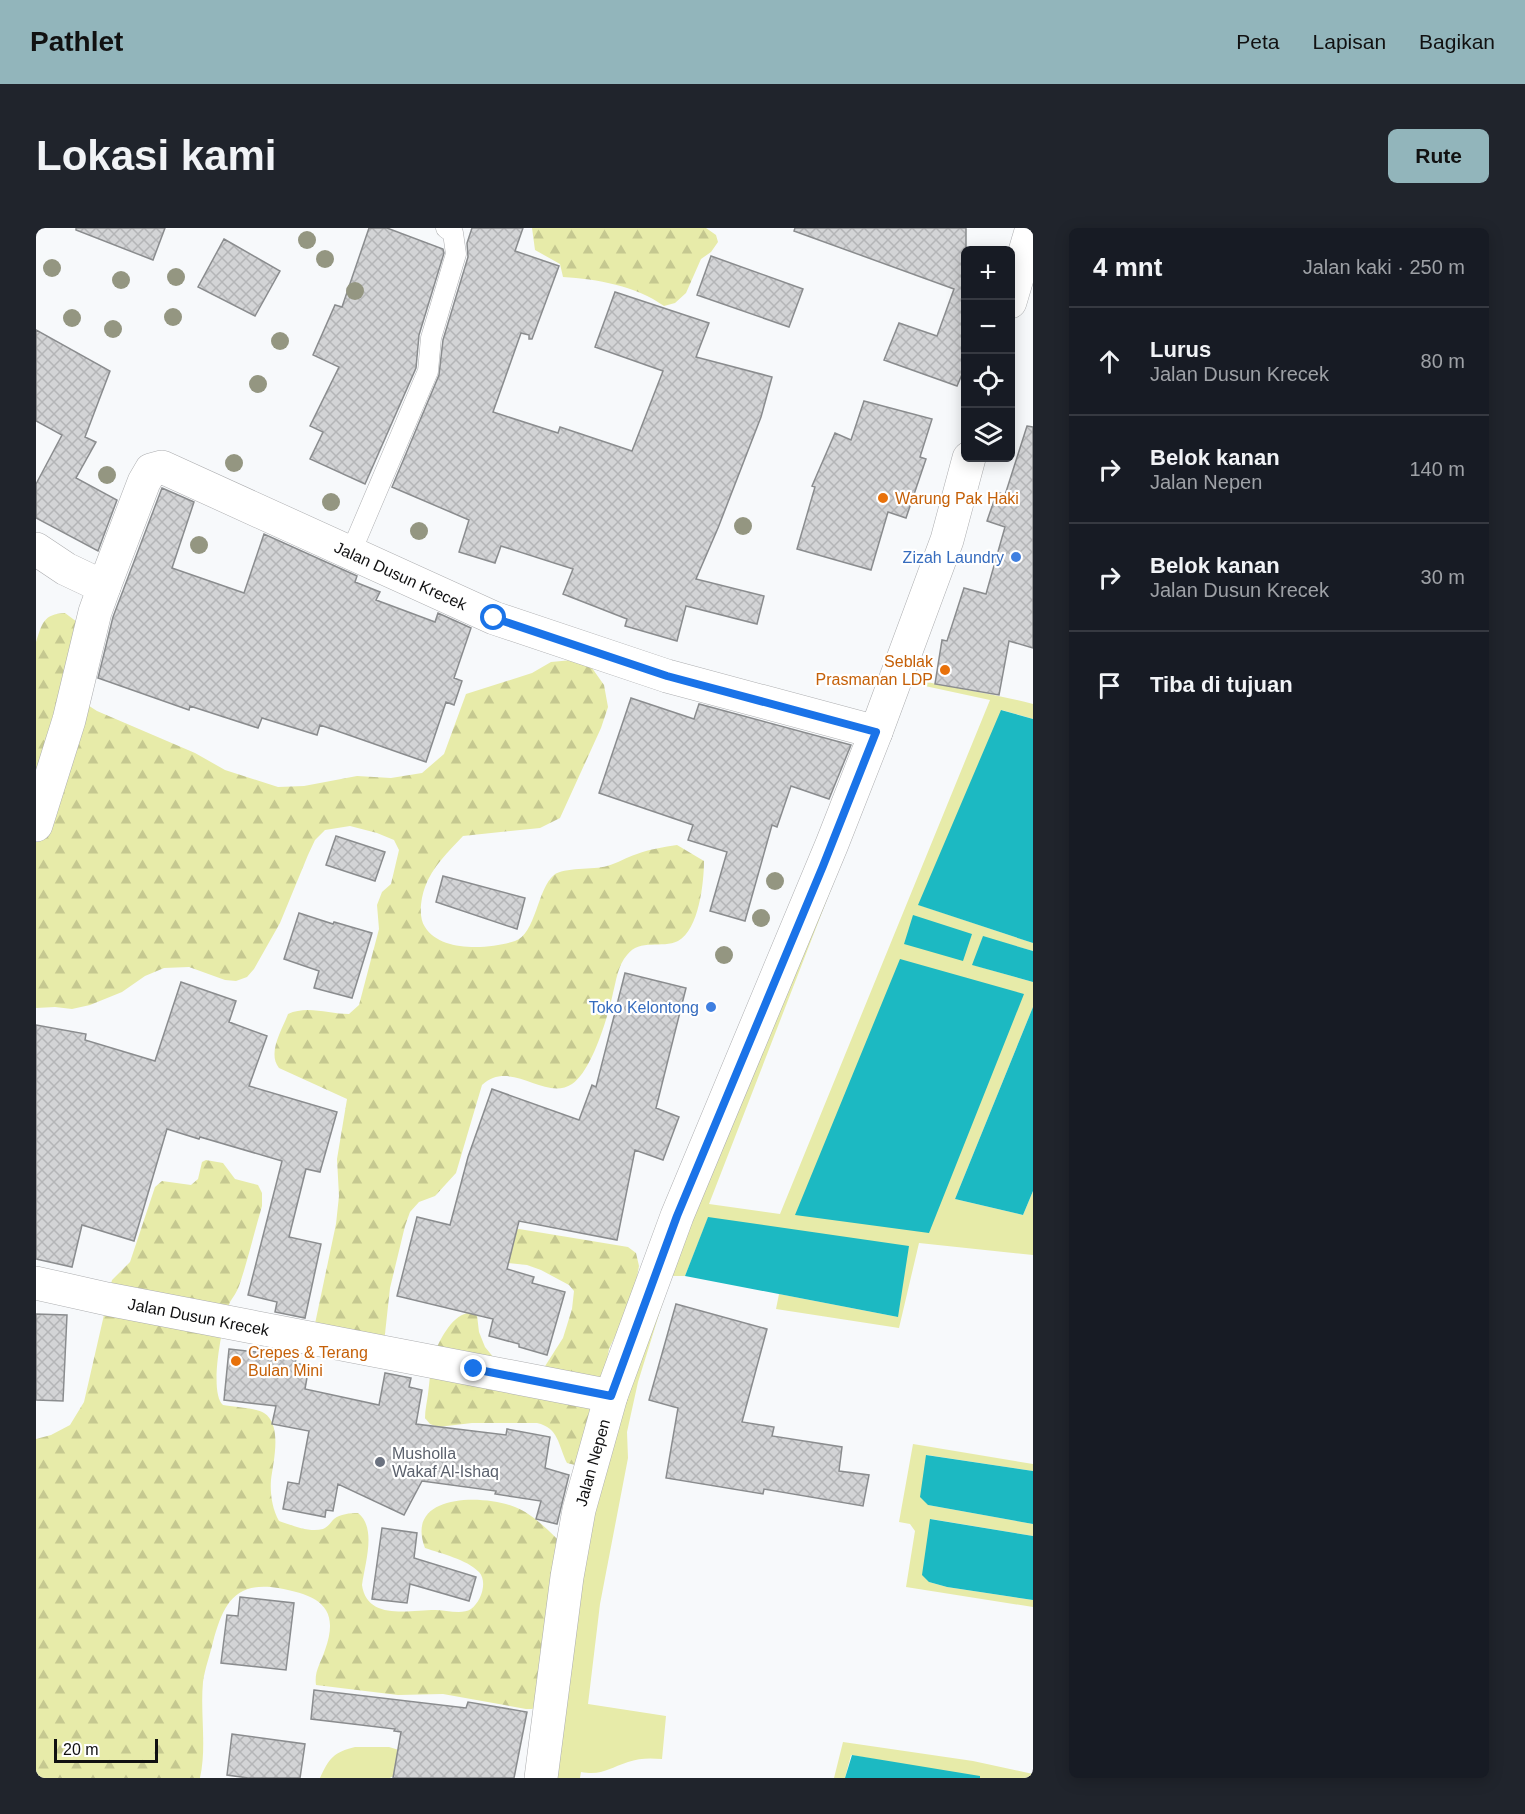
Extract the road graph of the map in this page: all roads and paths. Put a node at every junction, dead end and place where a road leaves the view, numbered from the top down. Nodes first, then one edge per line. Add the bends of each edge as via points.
1 (446, 228) edge
2 (1032, 228) edge
3 (1012, 300) edge
4 (968, 462) edge
5 (36, 549) edge
6 (351, 552) junction
7 (104, 587) junction
8 (876, 732) junction
9 (36, 825) edge
10 (36, 1283) edge
11 (611, 1396) junction
12 (541, 1778) edge

1 - 6 lane via 453,233 456,254 431,338 428,371
2 - 3 street
4 - 8 street, Jalan Nepen via 947,540
5 - 7 street
6 - 7 street, Jalan Dusun Krecek via 162,467 151,470 144,482
6 - 8 street, Jalan Dusun Krecek via 494,618 667,676
7 - 9 street
8 - 11 street, Jalan Nepen via 677,1216
10 - 11 street, Jalan Dusun Krecek
11 - 12 street, Jalan Nepen via 579,1510

